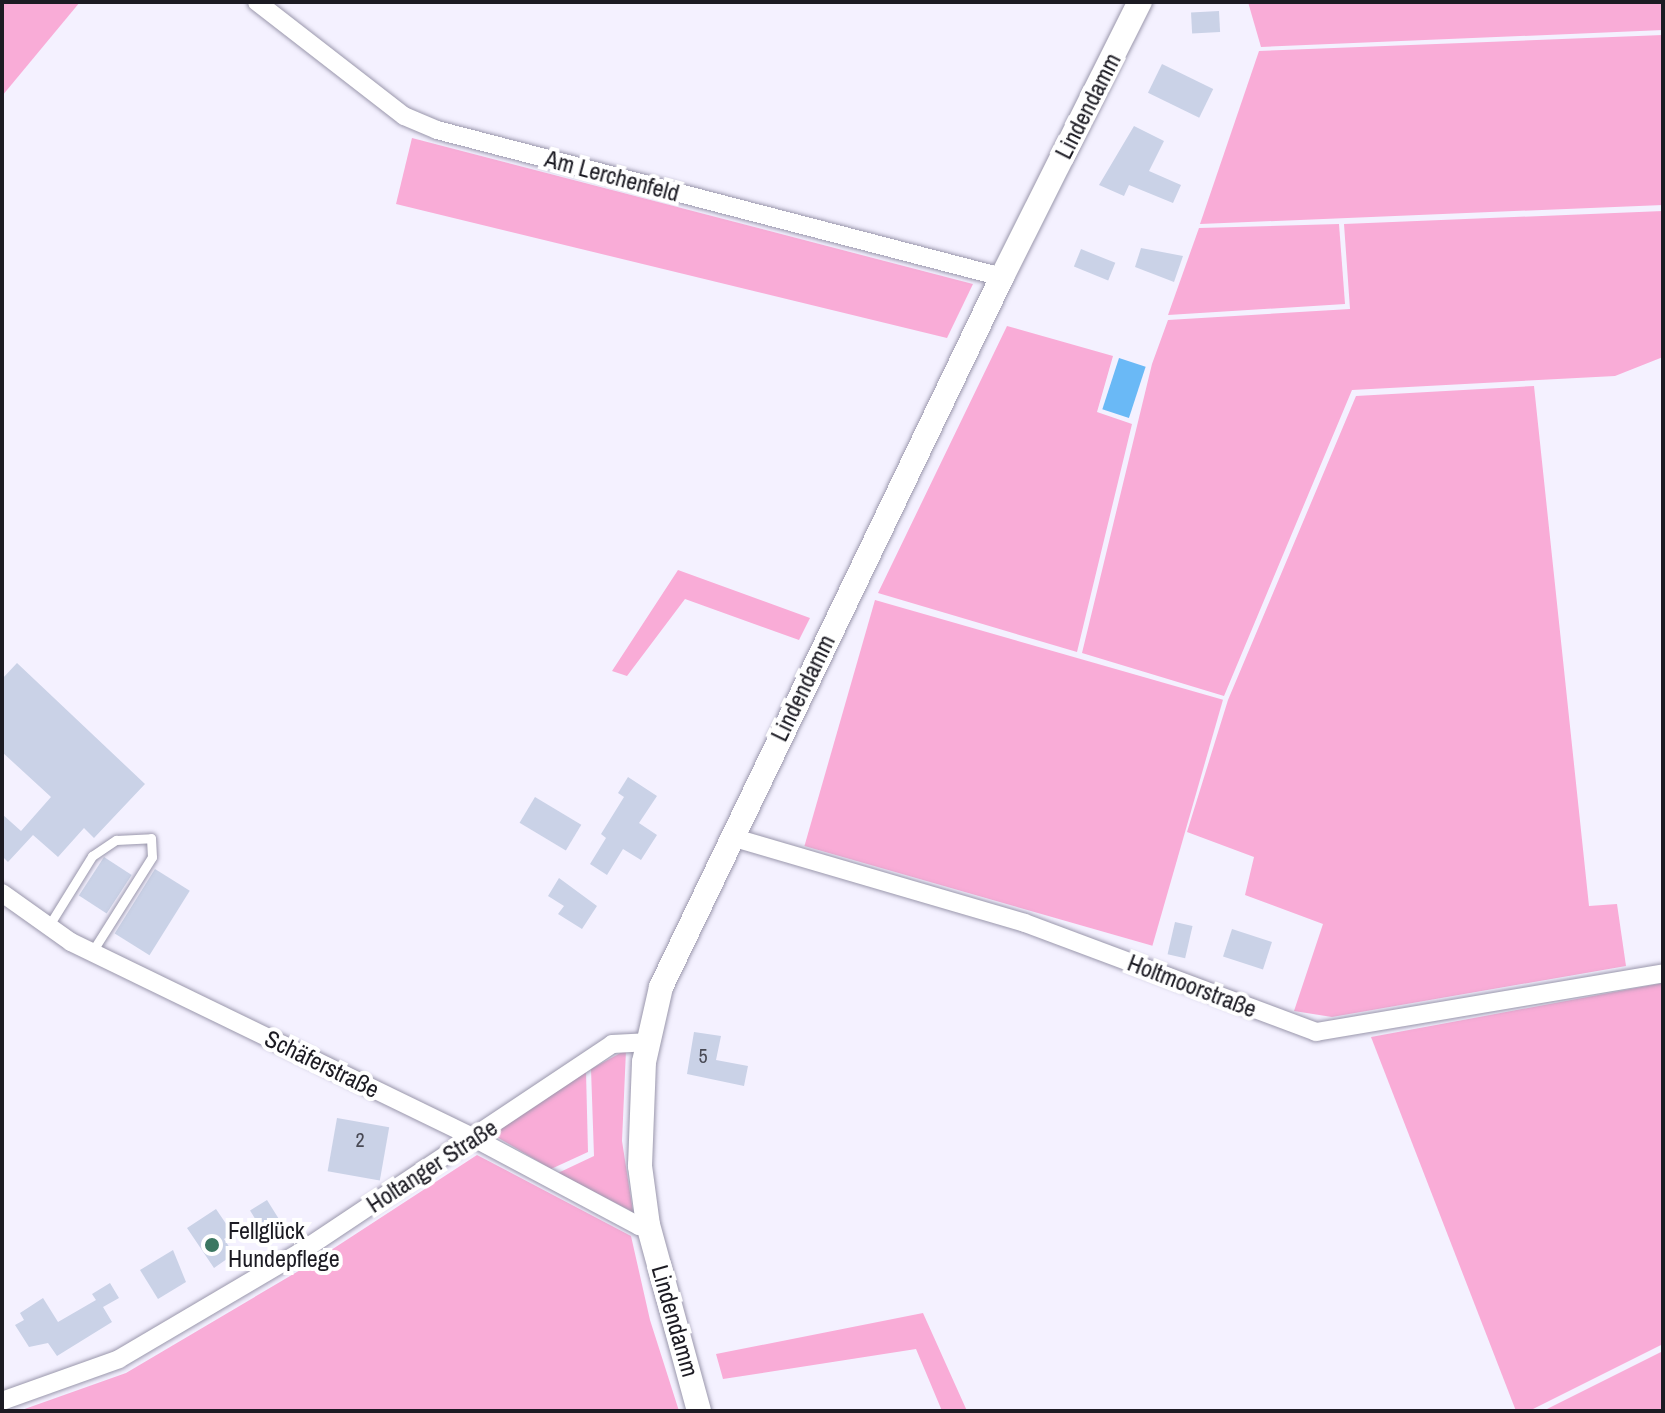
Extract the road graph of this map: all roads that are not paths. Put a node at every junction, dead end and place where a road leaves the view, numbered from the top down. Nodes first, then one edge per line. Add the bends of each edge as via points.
1 (257, 2) edge
2 (1140, 2) edge
3 (1002, 277) junction
4 (731, 837) junction
5 (2, 893) edge
6 (48, 927) junction
7 (92, 952) junction
8 (1663, 973) edge
9 (646, 1042) junction
10 (476, 1139) junction
11 (648, 1225) junction
12 (2, 1401) edge
13 (699, 1411) edge

1 - 3 street, Am Lerchenfeld via 404,116 437,130
2 - 3 street, Lindendamm
3 - 4 street, Lindendamm
4 - 8 street, Holtmoorstraße via 1025,923 1316,1032
4 - 9 street, Lindendamm via 675,952
5 - 6 street, Schäferstraße
6 - 7 street, Schäferstraße
6 - 7 lane via 92,856 116,840 151,838 152,857
7 - 10 street, Schäferstraße
9 - 10 street, Holtanger Straße via 612,1044
9 - 11 street, Lindendamm via 638,1134
10 - 11 street, Schäferstraße via 639,1226
10 - 12 street, Holtanger Straße via 125,1356
11 - 13 street, Lindendamm

